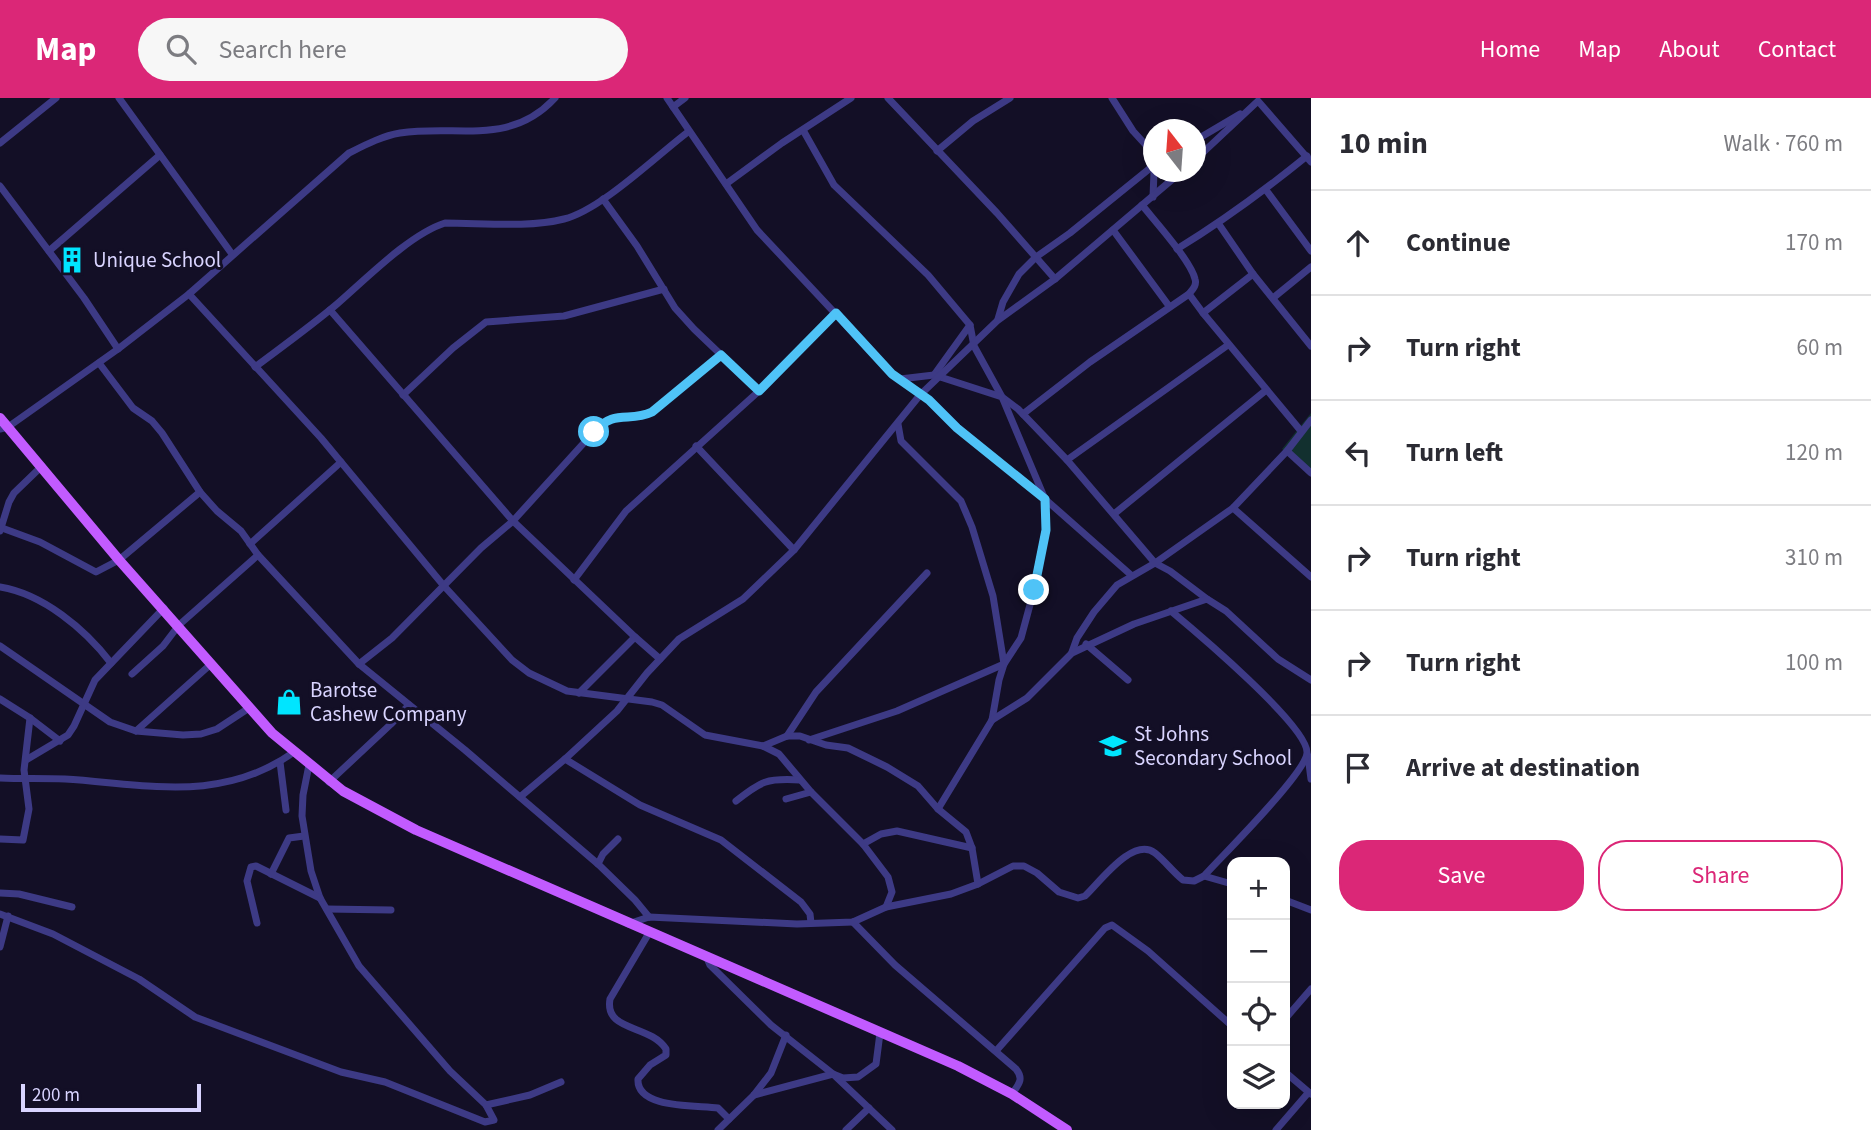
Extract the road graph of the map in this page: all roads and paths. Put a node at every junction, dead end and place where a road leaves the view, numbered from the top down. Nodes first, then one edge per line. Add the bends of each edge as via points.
1 (56, 98) edge
2 (119, 98) edge
3 (555, 98) edge
4 (667, 98) edge
5 (685, 98) edge
6 (851, 98) edge
7 (888, 98) edge
8 (1010, 98) edge
9 (1112, 98) edge
10 (1260, 100) edge
11 (673, 107) junction
12 (803, 130) junction
13 (688, 132) junction
14 (1206, 133) edge
15 (1143, 142) edge
16 (0, 144) edge
17 (1206, 149) edge
18 (937, 151) junction
19 (160, 155) junction
20 (1309, 159) edge
21 (1143, 173) edge
22 (1154, 182) edge
23 (1170, 182) edge
24 (726, 184) junction
25 (0, 186) edge
26 (1266, 190) junction
27 (1153, 197) junction
28 (603, 199) junction
29 (1142, 205) junction
30 (1218, 223) junction
31 (1113, 230) junction
32 (1177, 249) junction
33 (49, 251) junction
34 (1311, 251) edge
35 (232, 254) junction
36 (1036, 257) junction
37 (1311, 267) edge
38 (1253, 274) junction
39 (1055, 279) junction
40 (664, 289) junction
41 (189, 294) junction
42 (1189, 294) junction
43 (1273, 298) junction
44 (1169, 306) junction
45 (330, 310) junction
46 (836, 313) junction
47 (1203, 313) junction
48 (997, 321) junction
49 (970, 325) junction
50 (1228, 345) junction
51 (974, 346) junction
52 (1311, 346) edge
53 (118, 349) junction
54 (721, 355) junction
55 (99, 363) junction
56 (256, 367) junction
57 (938, 375) junction
58 (899, 379) junction
59 (759, 391) junction
60 (1265, 391) junction
61 (403, 395) junction
62 (920, 395) junction
63 (1002, 397) junction
64 (1023, 414) junction
65 (0, 418) edge
66 (1311, 420) edge
67 (898, 424) junction
68 (4, 428) edge
69 (1301, 431) junction
70 (696, 446) junction
71 (1287, 452) junction
72 (1067, 460) junction
73 (341, 462) junction
74 (42, 466) junction
75 (1311, 473) edge
76 (200, 492) junction
77 (1045, 499) junction
78 (1233, 508) junction
79 (1114, 514) junction
80 (513, 522) junction
81 (1, 530) edge
82 (250, 544) junction
83 (794, 550) junction
84 (258, 555) junction
85 (119, 560) junction
86 (1155, 563) junction
87 (927, 573) dead end
88 (1130, 575) junction
89 (1311, 577) edge
90 (574, 580) junction
91 (444, 586) junction
92 (0, 587) edge
93 (1207, 599) junction
94 (164, 608) junction
95 (1171, 611) junction
96 (179, 625) junction
97 (635, 637) junction
98 (1086, 644) junction
99 (0, 646) edge
100 (1072, 653) junction
101 (660, 659) junction
102 (111, 663) junction
103 (211, 664) junction
104 (359, 664) junction
105 (1004, 664) junction
106 (132, 674) dead end
107 (1128, 680) dead end
108 (1311, 680) edge
109 (579, 693) junction
110 (626, 698) junction
111 (0, 699) edge
112 (84, 704) junction
113 (409, 705) junction
114 (249, 708) junction
115 (30, 718) junction
116 (992, 720) junction
117 (136, 731) junction
118 (787, 736) junction
119 (809, 740) junction
120 (60, 741) junction
121 (763, 746) junction
122 (294, 752) junction
123 (1308, 757) junction
124 (565, 759) junction
125 (26, 760) junction
126 (280, 762) junction
127 (309, 765) junction
128 (0, 778) edge
129 (24, 779) junction
130 (1311, 779) edge
131 (800, 780) junction
132 (329, 782) junction
133 (811, 792) junction
134 (520, 797) junction
135 (786, 799) dead end
136 (736, 801) dead end
137 (938, 809) junction
138 (286, 810) dead end
139 (304, 835) junction
140 (0, 839) edge
141 (618, 839) dead end
142 (863, 844) junction
143 (972, 848) junction
144 (598, 864) junction
145 (271, 874) junction
146 (1204, 876) junction
147 (1227, 883) edge
148 (978, 884) junction
149 (0, 893) edge
150 (320, 898) junction
151 (1290, 902) edge
152 (72, 907) dead end
153 (886, 907) junction
154 (327, 909) junction
155 (391, 910) dead end
156 (1311, 910) edge
157 (4, 915) edge
158 (649, 918) junction
159 (853, 922) junction
160 (257, 923) dead end
161 (811, 923) junction
162 (628, 924) junction
163 (649, 933) junction
164 (0, 947) edge
165 (707, 958) junction
166 (1311, 989) edge
167 (1290, 1013) edge
168 (1227, 1022) edge
169 (880, 1033) junction
170 (786, 1035) junction
171 (996, 1051) junction
172 (833, 1074) junction
173 (1290, 1076) edge
174 (561, 1082) dead end
175 (1310, 1093) edge
176 (1012, 1094) junction
177 (754, 1095) junction
178 (486, 1105) junction
179 (869, 1108) junction
180 (729, 1119) junction
181 (851, 1128) edge
182 (718, 1130) edge
183 (892, 1130) edge
184 (1068, 1130) edge
185 (1276, 1130) edge

1 - 16 street
2 - 19 street
3 - 35 street via 531,118 504,129 413,132 369,143 349,153
4 - 11 street
5 - 11 street
6 - 12 street
7 - 18 street
8 - 18 street
9 - 15 street
10 - 14 street
10 - 17 street
10 - 20 street
11 - 13 street
12 - 24 street
12 - 49 street via 834,185 928,275
13 - 24 street
13 - 28 street
18 - 36 street
19 - 33 street
19 - 35 street
20 - 26 street
21 - 36 street
22 - 27 street
23 - 27 street
24 - 46 street via 757,230
25 - 33 street
26 - 30 street
26 - 34 street
27 - 29 street
28 - 40 street
28 - 45 street via 568,218 545,223 445,223 434,227
29 - 31 street
29 - 32 street
30 - 32 street
30 - 38 street
31 - 39 street
31 - 44 street
32 - 42 street via 1195,277 1196,285
33 - 53 street
35 - 41 street
36 - 39 street
36 - 48 street via 1019,274
37 - 43 street
38 - 43 street
38 - 47 street
39 - 48 street
40 - 54 street via 675,308
40 - 61 street via 564,316 486,322
41 - 53 street
41 - 56 street
42 - 44 street
42 - 47 street
43 - 52 street
44 - 64 street
45 - 56 street
45 - 61 street
46 - 58 street
46 - 59 street
47 - 50 street
48 - 51 street
49 - 51 street
49 - 57 street
50 - 60 street
50 - 72 street
51 - 57 street
51 - 63 street
53 - 55 street
54 - 59 street
54 - 80 street via 652,412 601,424
55 - 68 street
55 - 76 street via 133,408 162,433
56 - 73 street
57 - 58 street
57 - 62 street
57 - 63 street
58 - 62 street
59 - 70 street
60 - 69 street
60 - 79 street
61 - 80 street
62 - 67 street
62 - 77 street
63 - 64 street
63 - 77 street
64 - 72 street
65 - 68 main road
66 - 69 street
67 - 83 street
67 - 105 street via 901,441 961,501 967,513 993,596
68 - 74 main road
69 - 71 street
70 - 83 street
70 - 90 street via 626,511
71 - 75 street
71 - 78 street
72 - 79 street
73 - 82 street
73 - 91 street
74 - 81 street via 14,493
74 - 85 main road
76 - 82 street
76 - 85 street
77 - 88 street
77 - 105 street via 1046,530 1034,590 1021,638
78 - 86 street
78 - 89 street
79 - 86 street
80 - 90 street
80 - 91 street
81 - 85 street via 40,542 94,571
82 - 84 street
83 - 101 street via 743,599 680,639
84 - 96 street
84 - 104 street
85 - 94 main road
86 - 88 street
86 - 93 street
87 - 118 street via 816,692
88 - 100 street via 1094,612
90 - 97 street
91 - 104 street
91 - 109 street via 512,660 546,682
92 - 102 street via 53,610
93 - 95 street
93 - 108 street via 1278,659
94 - 96 main road
94 - 102 street
95 - 98 street
95 - 123 street via 1212,645 1296,730 1307,746
96 - 103 main road
96 - 106 street
97 - 101 street
97 - 109 street
98 - 100 street
98 - 107 street
99 - 112 street
100 - 116 street via 1027,698
101 - 110 street
102 - 112 street via 95,680
103 - 114 main road
103 - 117 street
104 - 113 street
105 - 116 street
105 - 119 street via 897,711
109 - 110 street
110 - 121 street via 662,705 705,735
110 - 124 street
111 - 115 street
112 - 117 street via 110,722
112 - 120 street via 74,726
113 - 132 street
113 - 134 street
114 - 117 street via 201,734
114 - 122 main road
115 - 120 street
115 - 125 street
116 - 137 street
118 - 119 street
118 - 121 street
119 - 137 street via 858,751 918,786
120 - 125 street
121 - 131 street via 779,754
122 - 126 street
122 - 127 main road
123 - 130 street
123 - 146 street
124 - 134 street
124 - 161 street via 640,805 721,840 801,902
125 - 129 street
126 - 129 street via 224,785 179,789
126 - 138 street
127 - 132 main road
127 - 139 street via 303,795
128 - 129 street
129 - 140 street via 29,809 23,840
131 - 133 street
131 - 136 street via 762,782
132 - 162 main road via 416,830
133 - 135 street
133 - 142 street
134 - 144 street
137 - 143 street via 965,832
139 - 145 street via 289,838
139 - 150 street
141 - 144 street
142 - 143 street via 897,831
142 - 153 street via 888,877 891,892
143 - 148 street
144 - 158 street
145 - 150 street
145 - 160 street via 256,866 248,870
146 - 147 street
146 - 148 street via 1183,880 1154,852 1139,849 1078,898 1059,892 1024,866 1013,866
148 - 153 street
149 - 152 street
150 - 154 street
151 - 156 street
153 - 159 street
154 - 155 street
154 - 178 street via 359,966 450,1071
157 - 164 street
157 - 178 street via 53,934 139,979 195,1017 341,1072 385,1082 485,1122 494,1120
158 - 161 street
158 - 162 street
159 - 161 street
159 - 171 street via 895,965
162 - 163 main road
163 - 165 main road
163 - 180 street via 609,1007 614,1019 659,1040 666,1049 666,1055 638,1079 639,1090 666,1104 718,1108
165 - 169 main road
165 - 170 street
166 - 167 street
168 - 171 street via 1112,925
169 - 172 street via 878,1058 869,1069 850,1079
169 - 176 main road
170 - 172 street
170 - 177 street via 771,1073
171 - 176 street via 1021,1076
172 - 177 street
172 - 179 street
173 - 175 street
174 - 178 street
175 - 185 street
176 - 184 main road
177 - 180 street
179 - 181 street
179 - 183 street
180 - 182 street

